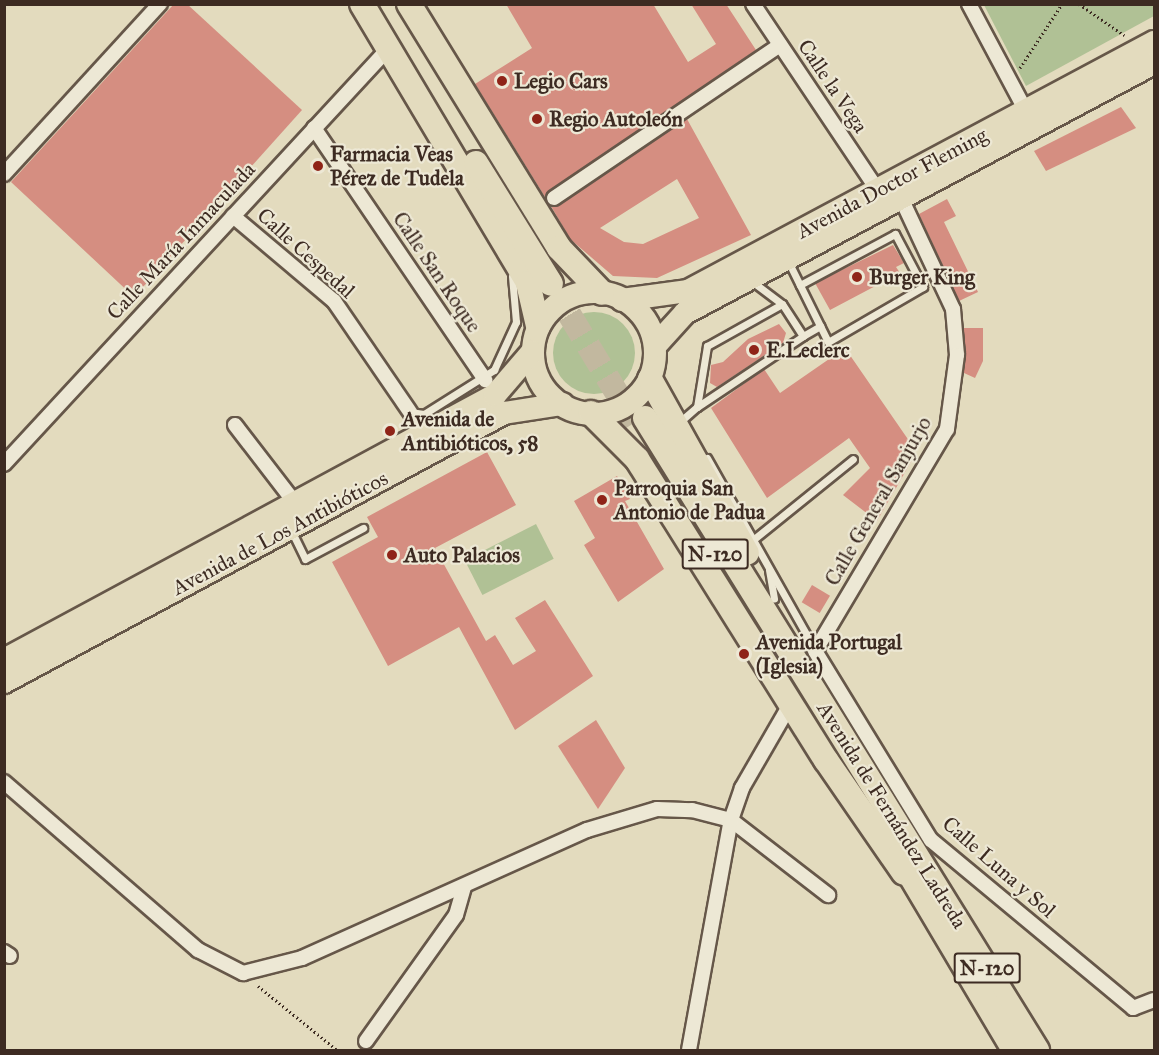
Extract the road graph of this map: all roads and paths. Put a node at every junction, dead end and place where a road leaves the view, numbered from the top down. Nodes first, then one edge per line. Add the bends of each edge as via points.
1 (160, 4) edge
2 (362, 4) edge
3 (379, 4) edge
4 (394, 4) edge
5 (753, 4) edge
6 (969, 4) edge
7 (1062, 4) edge
8 (1079, 4) edge
9 (418, 9) edge
10 (1125, 37) dead end
11 (1155, 42) edge
12 (780, 45) junction
13 (389, 48) junction
14 (1155, 63) edge
15 (402, 69) junction
16 (1011, 83) junction
17 (1026, 111) junction
18 (314, 128) junction
19 (4, 174) edge
20 (878, 191) junction
21 (554, 198) dead end
22 (901, 198) junction
23 (233, 216) junction
24 (786, 259) junction
25 (749, 280) junction
26 (800, 285) junction
27 (612, 296) junction
28 (782, 304) junction
29 (538, 326) junction
30 (820, 326) junction
31 (803, 336) junction
32 (532, 352) junction
33 (654, 363) junction
34 (485, 380) junction
35 (562, 405) junction
36 (697, 407) junction
37 (410, 412) joint
38 (591, 413) junction
39 (683, 418) junction
40 (640, 420) tunnel mouth
41 (235, 426) dead end
42 (853, 459) dead end
43 (4, 464) edge
44 (295, 503) junction
45 (290, 528) junction
46 (363, 528) dead end
47 (754, 539) junction
48 (768, 565) junction
49 (774, 599) junction
50 (815, 651) junction
51 (4, 660) edge
52 (4, 682) edge
53 (796, 687) junction
54 (4, 782) edge
55 (731, 820) junction
56 (464, 887) junction
57 (930, 893) junction
58 (828, 895) dead end
59 (243, 973) junction
60 (1155, 1000) edge
61 (366, 1041) dead end
62 (337, 1050) edge
63 (689, 1050) edge
64 (1014, 1050) edge
65 (1037, 1050) edge

1 - 19 street
2 - 13 highway
3 - 4 highway via 556,281
5 - 12 street, Calle la Vega
6 - 16 street
7 - 16 path
8 - 10 path
9 - 27 highway via 559,248
11 - 17 main road, Avenida Doctor Fleming
12 - 20 street, Calle la Vega
12 - 21 street
13 - 15 highway
13 - 18 street, Calle María Inmaculada
14 - 22 main road, Avenida Doctor Fleming
15 - 29 highway via 528,283
15 - 34 lane via 405,91 502,253 515,287 512,340
16 - 17 street
17 - 20 main road, Avenida Doctor Fleming
18 - 23 street, Calle María Inmaculada
18 - 34 street, Calle San Roque
20 - 27 main road, Avenida Doctor Fleming via 688,291
22 - 24 main road, Avenida Doctor Fleming
22 - 50 street, Calle General Sanjurjo via 954,309 957,355 947,429
23 - 37 street, Calle Cespedal via 334,301
23 - 43 street, Calle María Inmaculada
24 - 25 main road, Avenida Doctor Fleming
24 - 26 lane
25 - 28 lane
25 - 33 main road, Avenida Doctor Fleming via 686,313
26 - 30 lane
26 - 30 lane via 895,234 923,287 828,342
27 - 29 main road via 558,303
27 - 33 main road via 642,316
28 - 31 lane
28 - 36 lane via 707,346
29 - 32 main road
30 - 31 lane
31 - 36 lane
32 - 35 main road via 540,382
32 - 44 main road, Avenida de Los Antibióticos via 495,395
33 - 38 main road via 629,403
33 - 39 lane
33 - 49 highway
34 - 37 lane via 424,414
35 - 38 main road
35 - 45 main road, Avenida de Los Antibióticos via 504,413
36 - 39 lane
38 - 53 highway via 637,459
39 - 47 lane
40 - 53 highway, N-120
41 - 44 street
42 - 47 lane
44 - 51 main road, Avenida de Los Antibióticos
45 - 46 lane via 305,559
45 - 52 main road, Avenida de Los Antibióticos
47 - 48 lane
48 - 49 lane
48 - 50 lane
49 - 57 highway via 873,763
50 - 60 street, Calle Luna y Sol via 931,840 1133,1008
53 - 55 street via 742,788
53 - 57 highway, Avenida de Fernández Ladreda / N-120
53 - 57 highway
54 - 59 street via 198,950
55 - 56 street via 692,810 657,809 587,830
55 - 58 street
55 - 63 street
56 - 59 street via 302,958
56 - 61 street via 456,915
57 - 64 highway, Avenida de Fernández Ladreda / N-120
57 - 65 highway, Avenida de Fernández Ladreda / N-120
59 - 62 path

